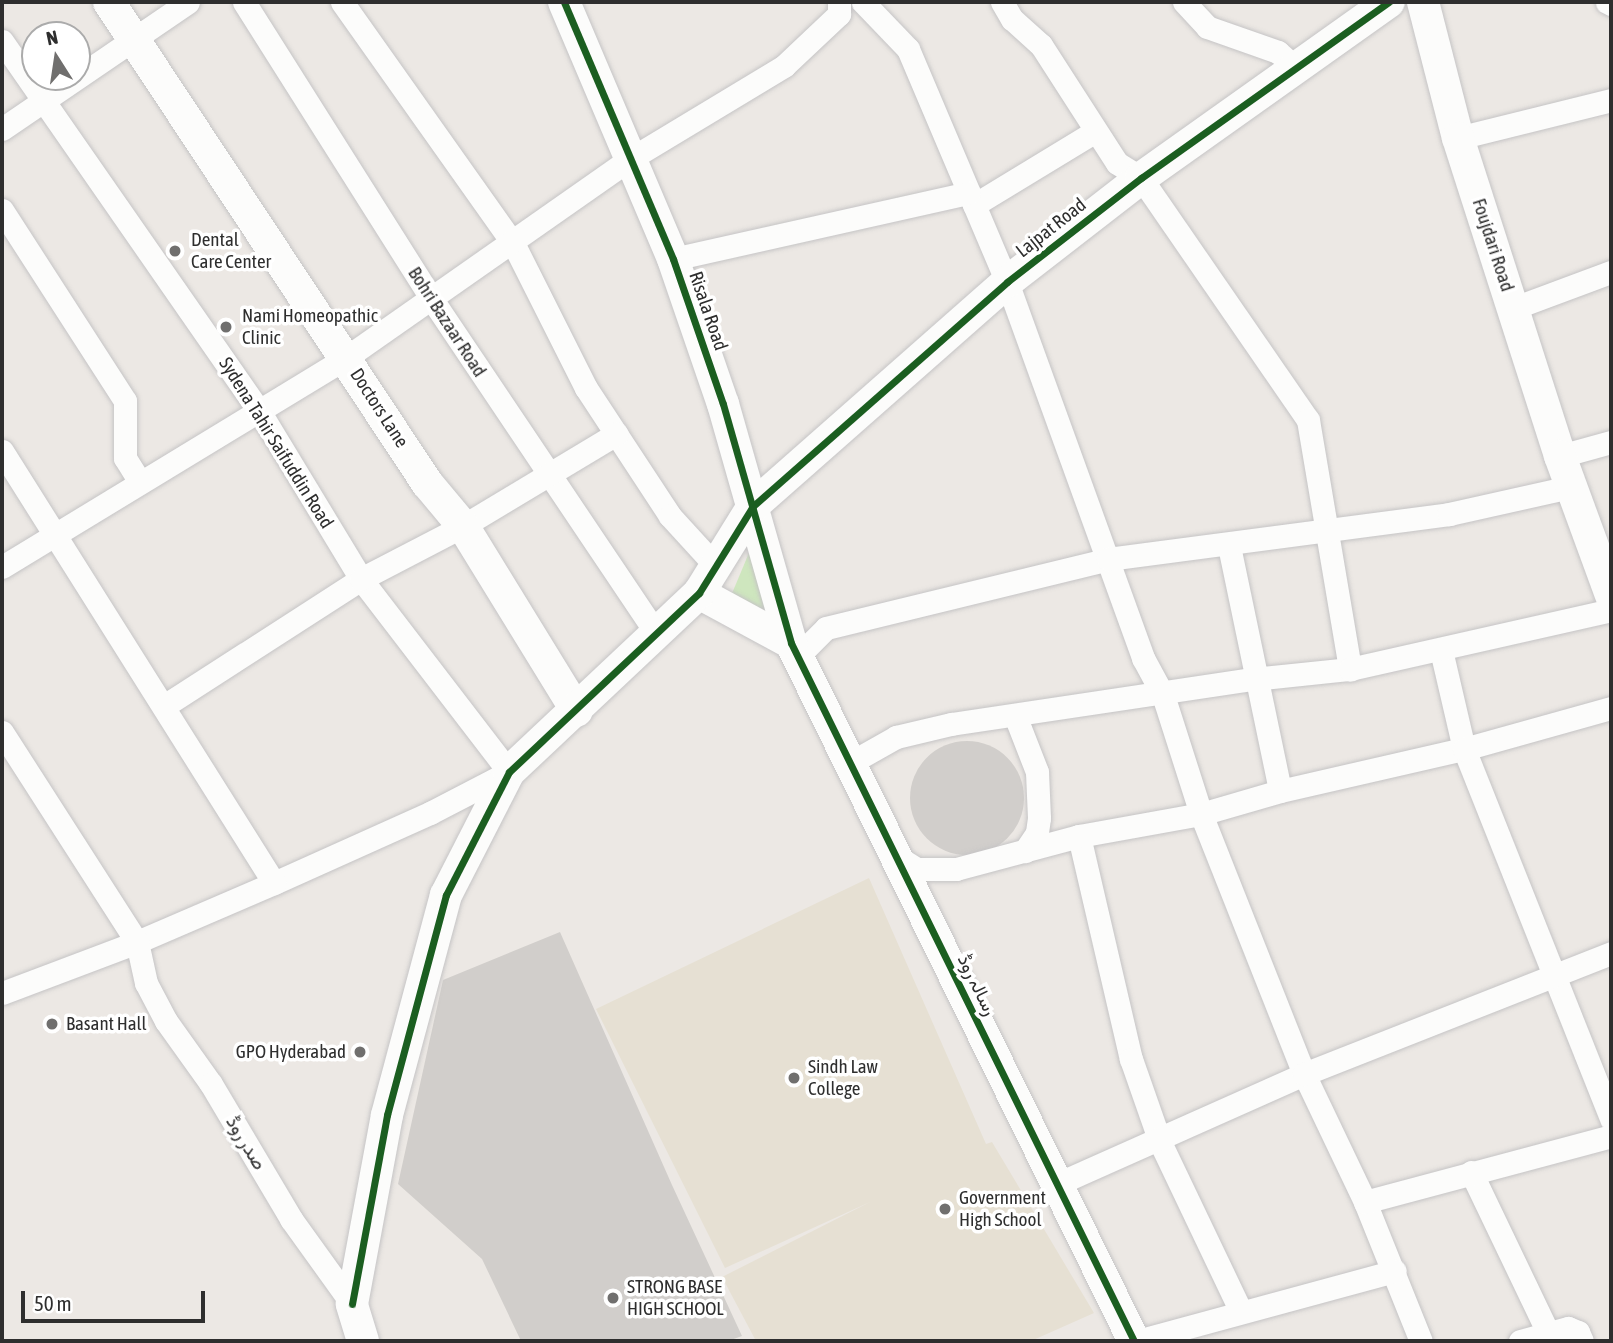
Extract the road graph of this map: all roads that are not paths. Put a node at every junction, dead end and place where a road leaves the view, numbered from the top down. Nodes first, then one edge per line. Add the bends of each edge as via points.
1 (109, 2) edge
2 (188, 2) edge
3 (244, 2) edge
4 (342, 2) edge
5 (564, 2) edge
6 (839, 2) edge
7 (863, 2) edge
8 (1002, 2) edge
9 (1184, 2) edge
10 (1390, 2) edge
11 (1423, 2) edge
12 (134, 40) junction
13 (2, 41) edge
14 (1297, 69) junction
15 (43, 100) junction
16 (1611, 100) edge
17 (2, 129) edge
18 (1094, 132) junction
19 (1458, 138) junction
20 (630, 159) junction
21 (1141, 178) junction
22 (972, 199) junction
23 (2, 211) edge
24 (514, 245) junction
25 (673, 259) junction
26 (1611, 272) edge
27 (1007, 282) junction
28 (431, 298) junction
29 (1514, 308) junction
30 (347, 358) junction
31 (258, 409) junction
32 (616, 434) junction
33 (1611, 442) edge
34 (2, 451) edge
35 (1560, 456) junction
36 (546, 474) junction
37 (139, 480) junction
38 (1570, 487) junction
39 (753, 506) junction
40 (463, 526) junction
41 (1329, 529) junction
42 (56, 535) junction
43 (1229, 546) junction
44 (1108, 559) junction
45 (714, 564) junction
46 (2, 567) edge
47 (361, 579) junction
48 (699, 593) junction
49 (1611, 594) edge
50 (1611, 610) edge
51 (658, 636) junction
52 (795, 649) junction
53 (1441, 650) junction
54 (1350, 669) junction
55 (1253, 679) junction
56 (1163, 695) junction
57 (164, 706) junction
58 (1611, 708) edge
59 (577, 711) junction
60 (1016, 718) junction
61 (2, 732) edge
62 (1464, 749) junction
63 (850, 763) junction
64 (509, 772) junction
65 (1280, 791) junction
66 (1201, 814) junction
67 (1079, 836) junction
68 (1026, 851) junction
69 (896, 856) junction
70 (274, 883) junction
71 (137, 942) junction
72 (1611, 953) edge
73 (1554, 973) junction
74 (2, 993) edge
75 (1304, 1074) junction
76 (1611, 1119) edge
77 (1611, 1136) edge
78 (1160, 1142) junction
79 (1471, 1172) junction
80 (1057, 1184) junction
81 (1365, 1202) junction
82 (1395, 1271) junction
83 (352, 1304) junction
84 (1241, 1312) junction
85 (1548, 1333) junction
86 (363, 1341) edge
87 (1135, 1341) edge
88 (1421, 1341) edge
89 (1520, 1341) edge
90 (1582, 1341) edge

1 - 12 street, Doctors Lane
2 - 12 street
3 - 28 street, Bohri Bazaar Road
4 - 24 street
5 - 20 street, Risala Road
6 - 20 street via 839,14 783,66
7 - 22 street via 908,49
8 - 18 street via 1012,19 1041,45
9 - 14 street via 1207,27 1278,52
10 - 14 street, Lajpat Road
11 - 19 street, Foujdari Road
12 - 15 street
12 - 30 street, Doctors Lane
13 - 15 street, Sydena Tahir Saifuddin Road
14 - 21 street, Lajpat Road
15 - 17 street
15 - 31 street, Sydena Tahir Saifuddin Road
16 - 19 street
18 - 21 street via 1117,163
18 - 22 street
19 - 29 street, Foujdari Road
20 - 24 street
20 - 25 street, Risala Road
21 - 27 street, Lajpat Road
21 - 41 street via 1308,420
22 - 25 street
22 - 27 street
23 - 37 street via 125,401 125,458
24 - 28 street
24 - 32 street via 586,388
25 - 39 street, Risala Road
26 - 29 street
27 - 39 street, Lajpat Road
27 - 44 street
28 - 30 street
28 - 36 street, Bohri Bazaar Road
29 - 35 street, Foujdari Road
30 - 31 street
30 - 40 street, Doctors Lane via 427,483
31 - 37 street
31 - 47 street, Sydena Tahir Saifuddin Road
32 - 36 street
32 - 45 street via 670,516
33 - 35 street
34 - 42 street
35 - 38 street, Foujdari Road
36 - 40 street
36 - 51 street, Bohri Bazaar Road
37 - 42 street
38 - 41 street via 1449,514
38 - 49 street, Foujdari Road
39 - 45 street, Lajpat Road
39 - 52 street, Risala Road
40 - 47 street
40 - 59 street, Doctors Lane
41 - 43 street
41 - 54 street
42 - 46 street
42 - 57 street
43 - 44 street
43 - 55 street
44 - 52 street via 826,628
44 - 56 street via 1143,658
45 - 48 street, Lajpat Road
47 - 57 street
47 - 64 street, Sydena Tahir Saifuddin Road
48 - 51 street, Lajpat Road
48 - 52 street
50 - 53 street
51 - 59 street, Lajpat Road
52 - 63 street, رسالہ روڈ
53 - 54 street
53 - 62 street
54 - 55 street
55 - 56 street
55 - 65 street
56 - 60 street
56 - 66 street
57 - 70 street
58 - 62 street
59 - 64 street, Lajpat Road
60 - 63 street via 951,724 896,737
60 - 68 street via 1037,772 1037,833
61 - 71 street
62 - 65 street
62 - 73 street
63 - 69 street, رسالہ روڈ
64 - 70 street
64 - 83 street via 446,895 387,1115
65 - 66 street
66 - 67 street
66 - 75 street
67 - 68 street
67 - 78 street via 1131,1059
68 - 69 street via 956,869 917,869
69 - 80 street, رسالہ روڈ
70 - 71 street
71 - 74 street
71 - 83 street, صدر روڈ via 146,983 166,1021 211,1084 291,1219
72 - 73 street
73 - 75 street via 1477,1008
73 - 76 street
75 - 78 street
75 - 81 street
77 - 79 street
78 - 80 street
78 - 84 street
79 - 81 street
79 - 85 street
80 - 87 street, رسالہ روڈ
81 - 82 street
82 - 84 street
82 - 88 street
83 - 86 street, صدر روڈ
84 - 87 street
85 - 89 street
85 - 90 street via 1568,1328 1578,1332

